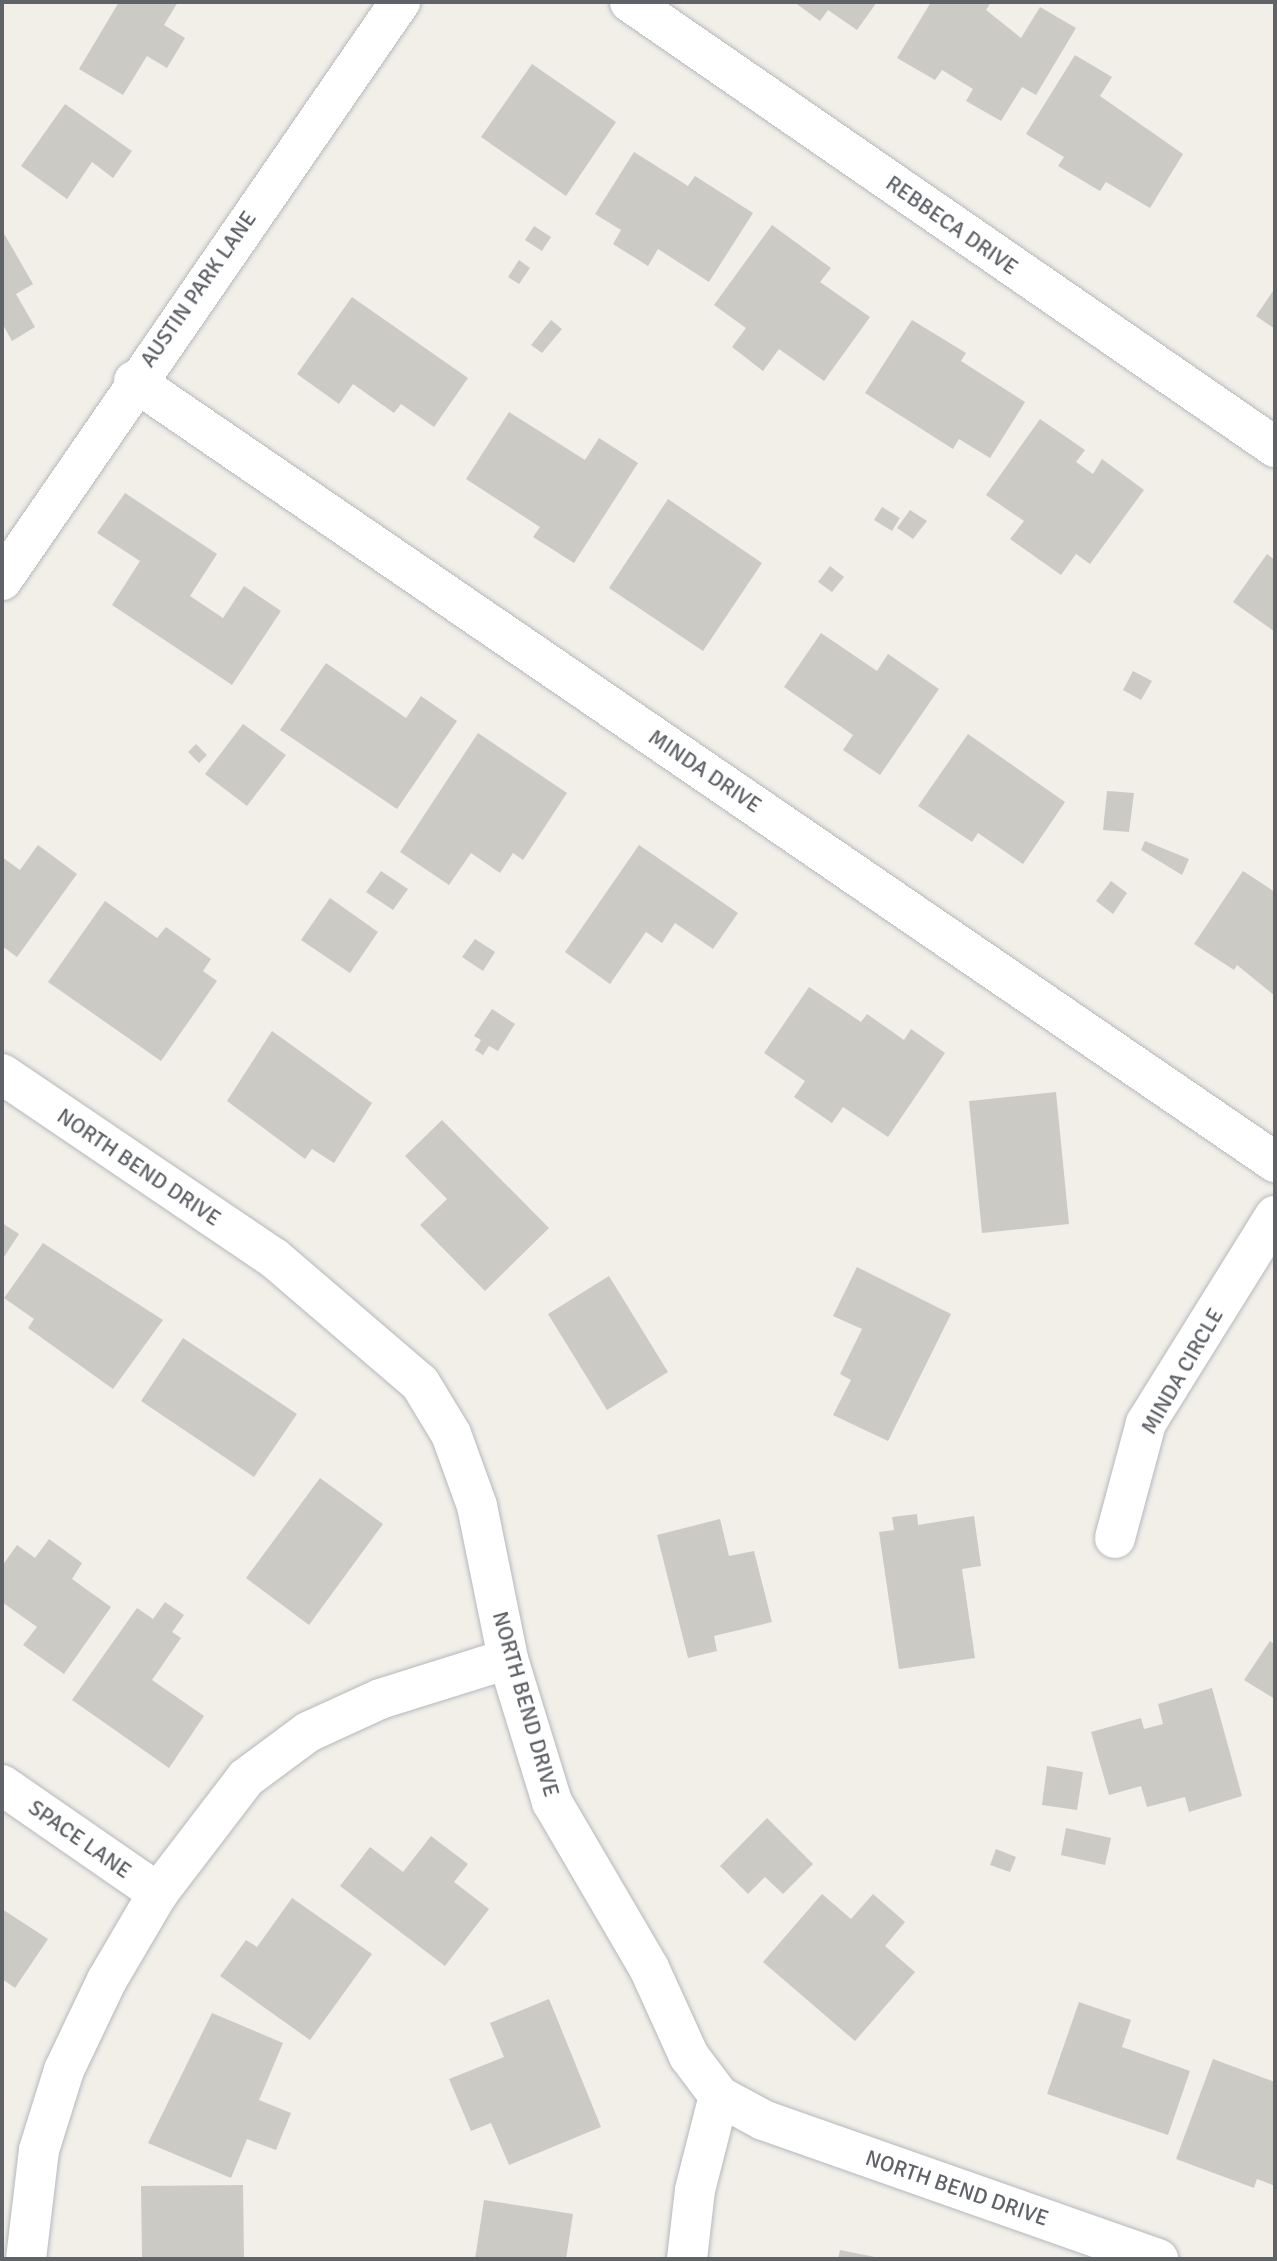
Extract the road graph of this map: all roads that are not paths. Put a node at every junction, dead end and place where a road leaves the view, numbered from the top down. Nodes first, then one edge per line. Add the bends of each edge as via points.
1 (400, 2) edge
2 (630, 2) edge
3 (134, 381) junction
4 (1275, 447) edge
5 (2, 580) edge
6 (2, 1074) edge
7 (1275, 1162) edge
8 (1275, 1216) edge
9 (1115, 1538) dead end
10 (508, 1659) junction
11 (2, 1785) edge
12 (158, 1893) junction
13 (719, 2096) junction
14 (26, 2259) edge
15 (687, 2259) edge
16 (1158, 2259) edge

1 - 3 street, AUSTIN PARK LANE
2 - 4 street, REBBECA DRIVE
3 - 5 street, AUSTIN PARK LANE
3 - 7 street, MINDA DRIVE
6 - 10 street, NORTH BEND DRIVE via 274,1258 420,1383 451,1434 477,1506
8 - 9 street, MINDA CIRCLE via 1146,1423
10 - 12 street via 380,1699 308,1732 246,1778
10 - 13 street, NORTH BEND DRIVE via 552,1802 649,1968 689,2056
11 - 12 street, SPACE LANE
12 - 14 street via 64,2070 39,2150
13 - 15 street via 695,2190
13 - 16 street, NORTH BEND DRIVE via 763,2120

